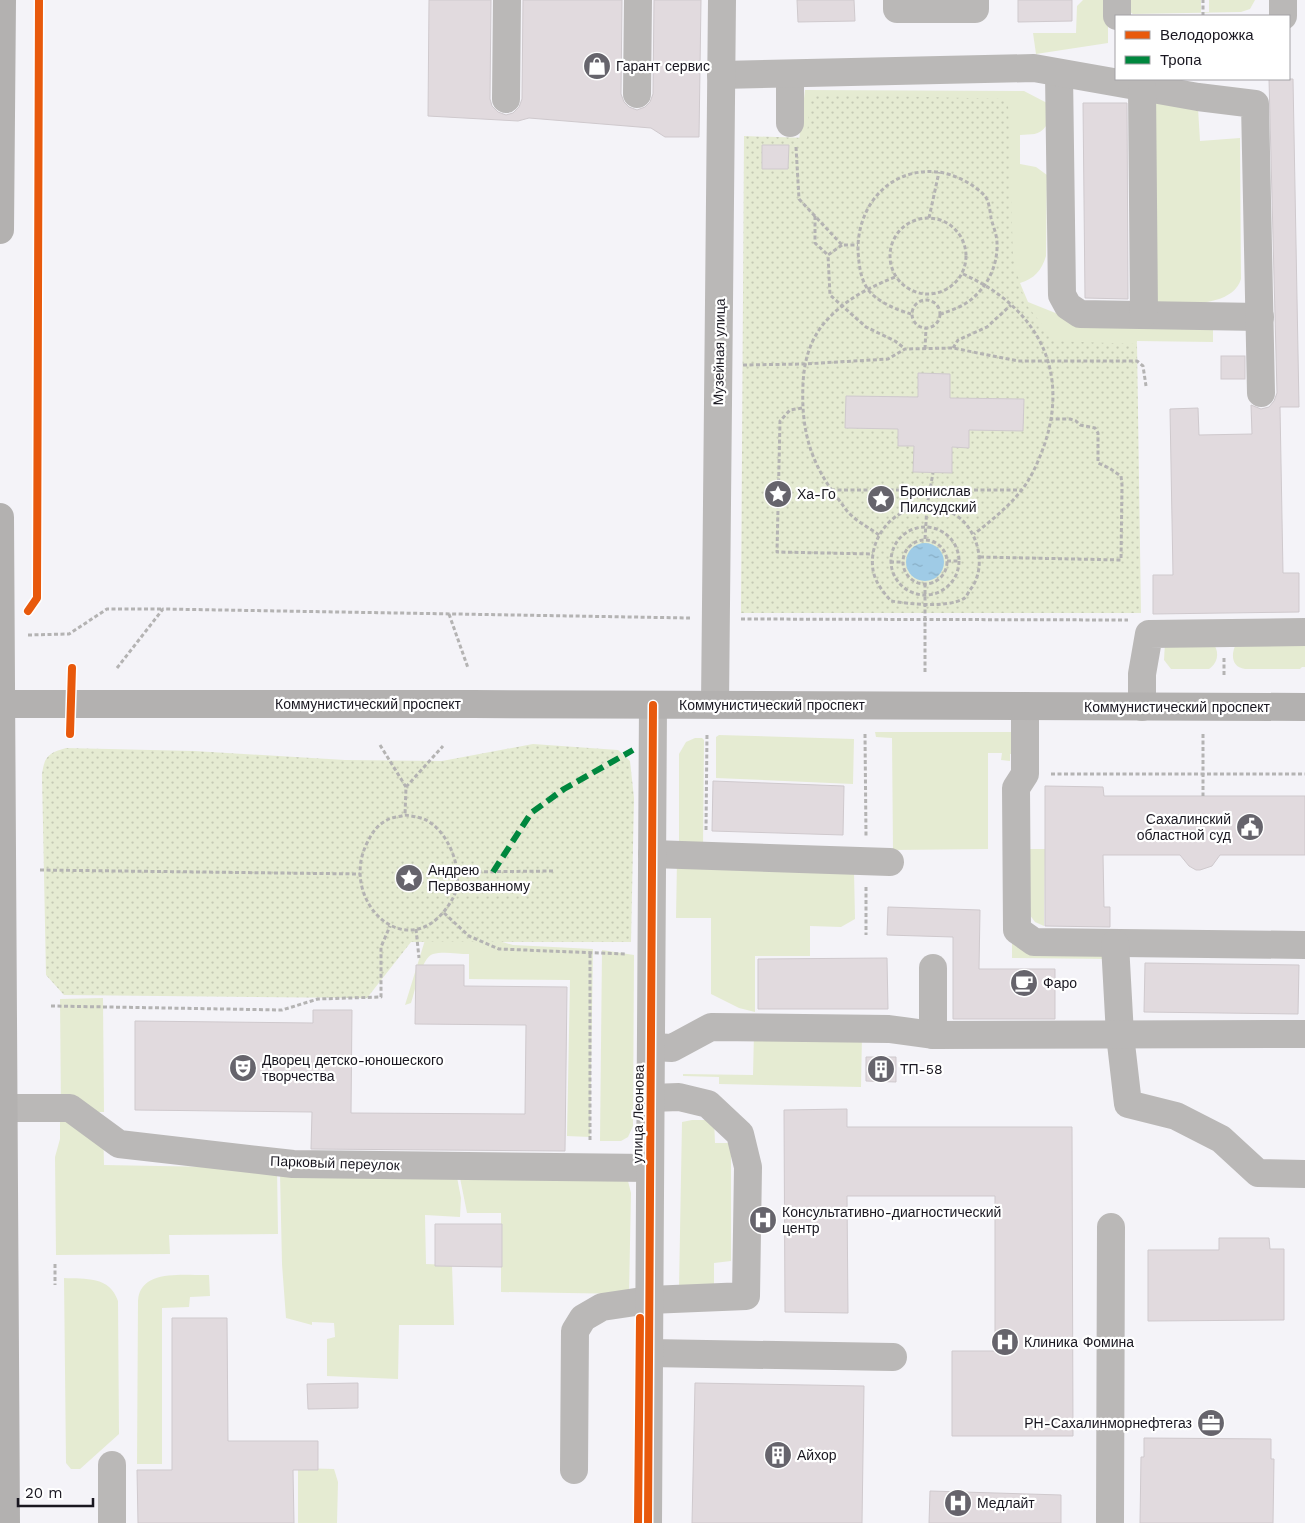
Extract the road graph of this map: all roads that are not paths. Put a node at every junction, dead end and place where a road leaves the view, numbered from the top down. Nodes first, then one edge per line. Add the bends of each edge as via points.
1 (2, 0) edge
2 (507, 0) edge
3 (638, 0) edge
4 (722, 0) edge
5 (897, 0) edge
6 (975, 0) edge
7 (1117, 0) edge
8 (1283, 0) edge
9 (1117, 15) edge
10 (1283, 15) edge
11 (1059, 73) junction
12 (721, 74) junction
13 (790, 74) junction
14 (1142, 87) junction
15 (637, 94) dead end
16 (506, 98) dead end
17 (790, 123) road end
18 (0, 230) edge
19 (1144, 314) junction
20 (1260, 317) junction
21 (1261, 393) dead end
22 (0, 517) edge
23 (1305, 632) edge
24 (1, 704) edge
25 (653, 705) junction
26 (715, 705) junction
27 (1025, 706) junction
28 (1142, 707) junction
29 (1305, 707) edge
30 (652, 854) junction
31 (890, 862) dead end
32 (1115, 944) junction
33 (1305, 945) edge
34 (933, 968) dead end
35 (1305, 1034) edge
36 (933, 1035) junction
37 (1120, 1035) junction
38 (652, 1047) junction
39 (651, 1098) junction
40 (3, 1108) junction
41 (650, 1168) junction
42 (1305, 1174) edge
43 (1110, 1227) dead end
44 (2, 1233) edge
45 (649, 1300) junction
46 (649, 1353) junction
47 (893, 1357) dead end
48 (112, 1466) dead end
49 (574, 1470) dead end
50 (6, 1523) edge
51 (112, 1523) edge
52 (648, 1523) edge
53 (1110, 1523) edge

1 - 18 main road
2 - 16 street
3 - 15 street
4 - 12 street, Музейная улица
5 - 6 street via 898,9 975,9
7 - 9 street
8 - 10 street
11 - 13 street via 1034,68
11 - 14 street
11 - 19 street via 1062,295 1068,306 1080,314
12 - 13 street
12 - 26 street, Музейная улица
13 - 17 street
14 - 19 street
14 - 20 street via 1255,104
19 - 20 street
20 - 21 street
22 - 24 main road
23 - 28 street via 1148,634 1142,674
24 - 25 main road, Коммунистический проспект
24 - 40 main road
25 - 26 main road, Коммунистический проспект
25 - 30 street, улица Леонова
26 - 27 main road, Коммунистический проспект
27 - 28 main road, Коммунистический проспект
27 - 32 street via 1025,774 1016,788 1017,930 1034,942
28 - 29 main road, Коммунистический проспект
30 - 31 street
30 - 38 street, улица Леонова
32 - 33 street
32 - 37 street
34 - 36 street
35 - 37 street
36 - 37 street
36 - 38 street via 889,1029 711,1027 672,1048
37 - 42 street via 1120,1103 1176,1116 1220,1139 1258,1173
38 - 39 street, улица Леонова
39 - 41 street, улица Леонова
39 - 45 street via 679,1097 708,1104 740,1134 748,1167 746,1296
40 - 41 street, Парковый переулок via 70,1108 119,1144 293,1164
40 - 44 main road
41 - 45 street, улица Леонова
43 - 53 street
44 - 50 main road
45 - 46 street, улица Леонова
45 - 49 street via 602,1307 583,1318 574,1331
46 - 47 street
46 - 52 street, улица Леонова
48 - 51 street

